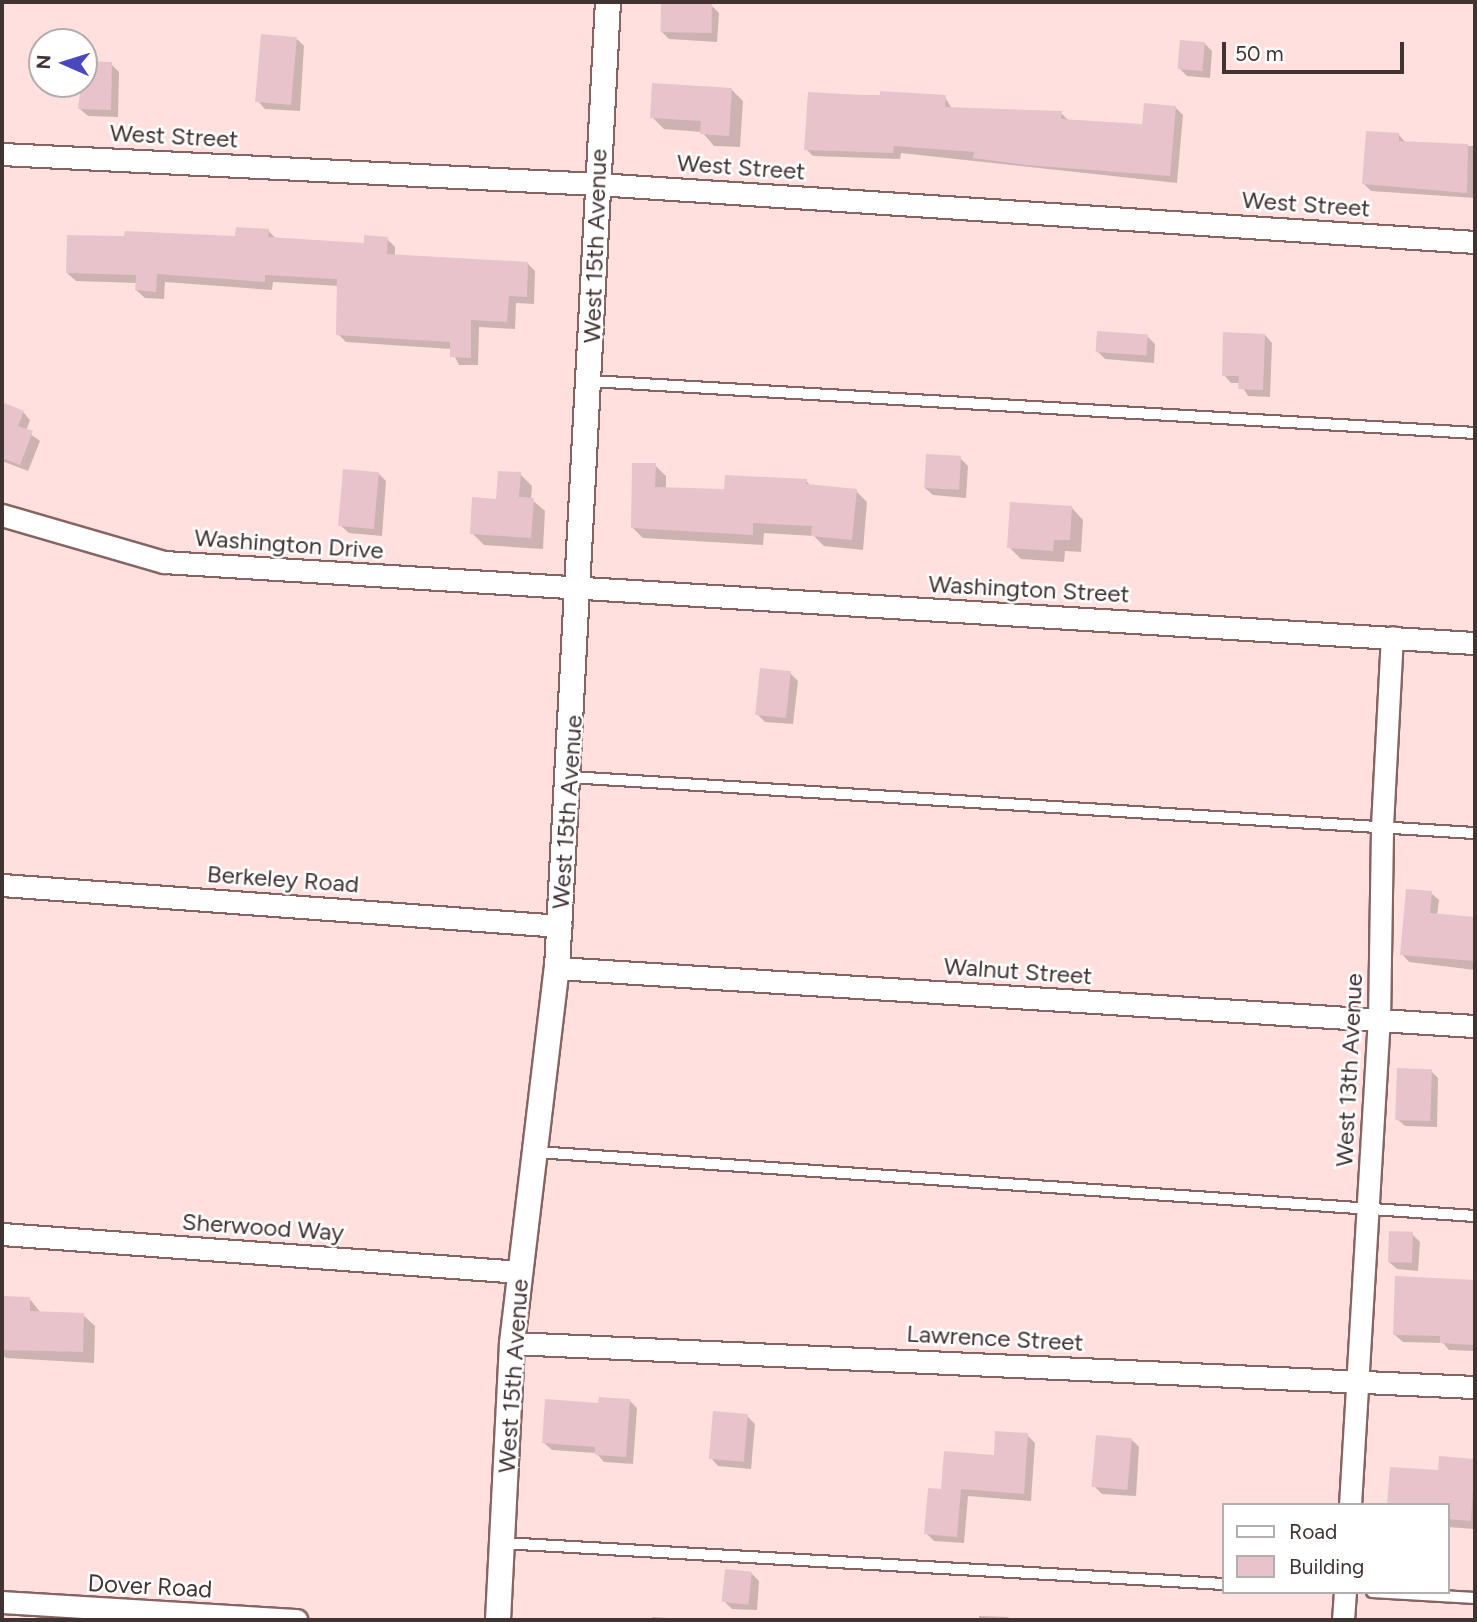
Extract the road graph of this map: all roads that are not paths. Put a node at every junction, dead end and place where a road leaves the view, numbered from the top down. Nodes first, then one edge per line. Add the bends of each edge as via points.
1 (608, 2) edge
2 (2, 154) edge
3 (597, 184) junction
4 (1475, 242) edge
5 (590, 381) junction
6 (1475, 433) edge
7 (2, 515) edge
8 (580, 589) junction
9 (1392, 637) junction
10 (1475, 643) edge
11 (569, 777) junction
12 (1382, 826) junction
13 (1475, 833) edge
14 (2, 886) edge
15 (560, 926) junction
16 (557, 968) junction
17 (1379, 1021) junction
18 (1475, 1026) edge
19 (536, 1152) junction
20 (1368, 1209) junction
21 (1475, 1216) edge
22 (2, 1234) edge
23 (521, 1272) junction
24 (512, 1343) junction
25 (1357, 1380) junction
26 (1475, 1387) edge
27 (1350, 1503) edge
28 (502, 1543) junction
29 (1222, 1584) edge
30 (1345, 1594) edge
31 (1406, 1594) edge
32 (1475, 1598) edge
33 (2, 1602) edge
34 (48, 1613) edge
35 (296, 1620) edge
36 (498, 1620) edge
37 (1343, 1620) edge

1 - 3 street, West 15th Avenue
2 - 3 street, West Street
3 - 4 street, West Street
3 - 5 street, West 15th Avenue
5 - 6 lane
5 - 8 street, West 15th Avenue
7 - 8 street, Washington Drive via 164,562
8 - 9 street, Washington Street
8 - 11 street, West 15th Avenue
9 - 10 street, Washington Street
9 - 12 street, West 13th Avenue
11 - 12 lane
11 - 15 street, West 15th Avenue
12 - 13 lane
12 - 17 street, West 13th Avenue
14 - 15 street, Berkeley Road
15 - 16 street, West 15th Avenue
16 - 17 street, Walnut Street
16 - 19 street, West 15th Avenue
17 - 18 street, Walnut Street
17 - 20 street, West 13th Avenue
19 - 20 lane
19 - 23 street, West 15th Avenue
20 - 21 lane
20 - 25 street, West 13th Avenue
22 - 23 street, Sherwood Way
23 - 24 street, West 15th Avenue
24 - 25 street, Lawrence Street
24 - 28 street, West 15th Avenue
25 - 26 street, Lawrence Street
25 - 27 street, West 13th Avenue
28 - 29 lane
28 - 36 street, West 15th Avenue
30 - 37 street
31 - 32 lane
33 - 34 street, Dover Road
34 - 35 street, Dover Road

